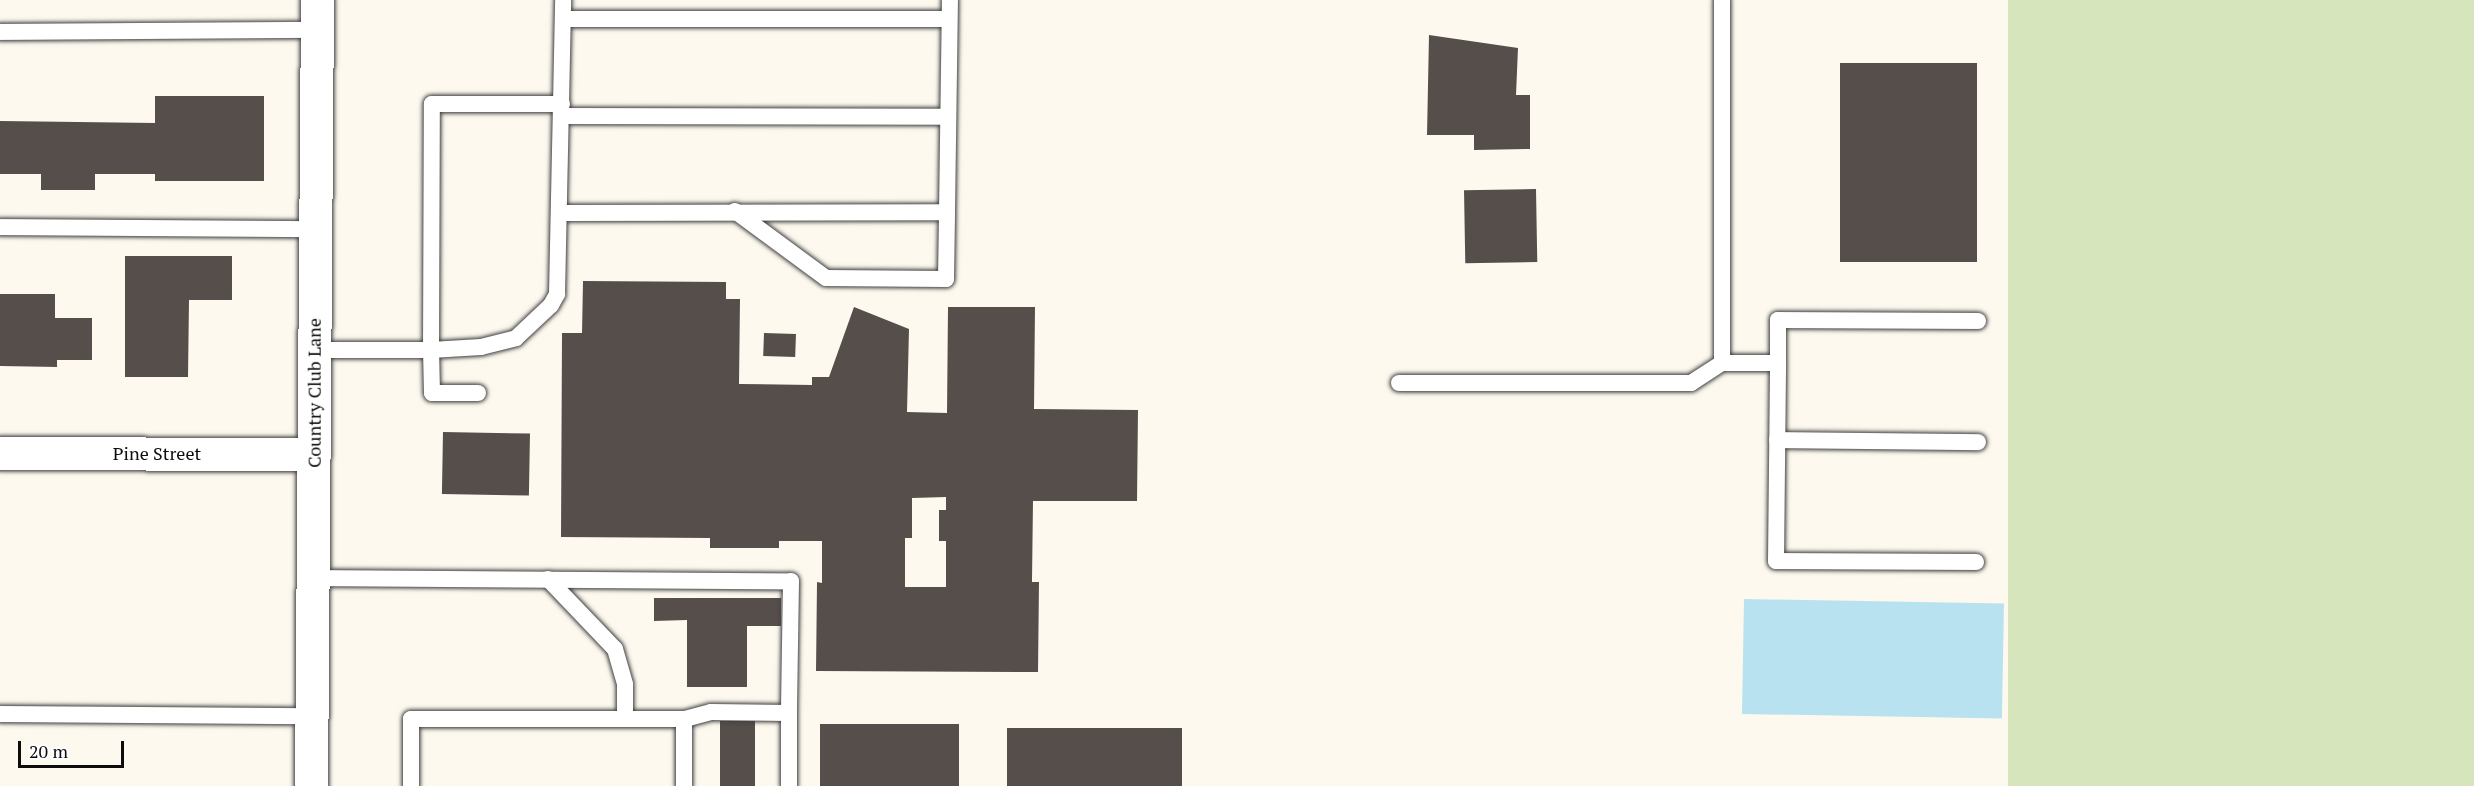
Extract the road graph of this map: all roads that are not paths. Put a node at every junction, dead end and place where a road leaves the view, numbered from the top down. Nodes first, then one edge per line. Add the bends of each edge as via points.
1 (563, 0) edge
2 (950, 0) edge
3 (1722, 0) edge
4 (316, 15) edge
5 (563, 19) junction
6 (950, 19) junction
7 (0, 32) edge
8 (562, 110) junction
9 (947, 117) junction
10 (735, 212) junction
11 (947, 212) junction
12 (561, 213) junction
13 (0, 227) edge
14 (315, 229) junction
15 (1978, 321) dead end
16 (314, 350) junction
17 (431, 350) junction
18 (1722, 363) junction
19 (1778, 363) junction
20 (1399, 382) dead end
21 (478, 393) dead end
22 (1777, 440) junction
23 (1978, 442) dead end
24 (0, 453) edge
25 (314, 454) junction
26 (1976, 562) dead end
27 (313, 578) junction
28 (548, 579) junction
29 (0, 714) edge
30 (789, 714) junction
31 (312, 716) junction
32 (625, 719) junction
33 (684, 719) junction
34 (312, 786) edge
35 (411, 786) edge
36 (684, 786) edge
37 (789, 786) edge

1 - 5 lane
2 - 6 lane
3 - 18 lane
4 - 7 lane
4 - 14 street, Country Club Lane
5 - 6 lane
5 - 8 lane
6 - 9 lane
8 - 9 lane
8 - 12 lane
8 - 17 lane via 432,104
9 - 11 lane
10 - 11 lane
10 - 11 lane via 826,278 935,279 946,279
10 - 12 lane
12 - 17 lane via 560,279 551,306 516,338 481,347
13 - 14 lane
14 - 16 street, Country Club Lane
15 - 19 lane via 1778,320
16 - 17 lane
16 - 25 street, Country Club Lane
17 - 21 lane via 432,393
18 - 19 lane
18 - 20 lane via 1691,382
19 - 22 lane
22 - 23 lane
22 - 26 lane via 1776,561
24 - 25 street, Pine Street
25 - 27 street, Country Club Lane
27 - 28 lane
27 - 31 street, Country Club Lane
28 - 30 lane via 791,581
28 - 32 lane via 615,649 625,685
29 - 31 lane
30 - 33 lane via 711,712
30 - 37 lane
31 - 34 street, Country Club Lane
32 - 33 lane
32 - 35 lane via 411,719
33 - 36 lane

